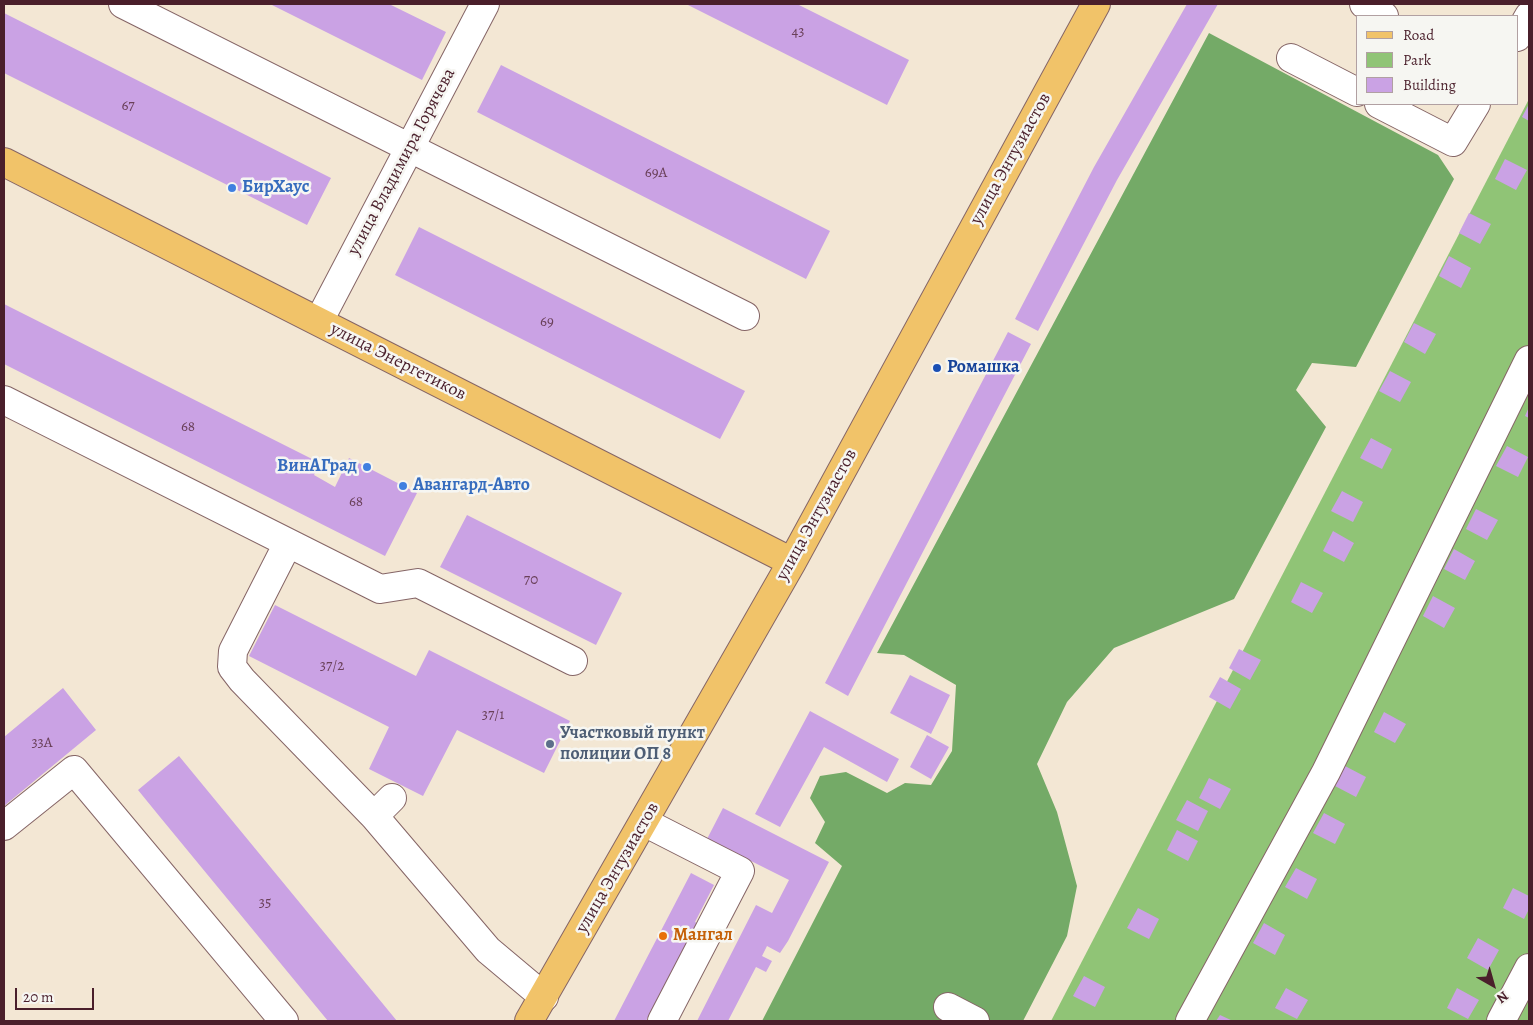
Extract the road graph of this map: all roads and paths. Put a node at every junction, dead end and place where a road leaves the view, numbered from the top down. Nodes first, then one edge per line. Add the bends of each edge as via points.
1 (124, 4) edge
2 (485, 4) edge
3 (1096, 4) edge
4 (1364, 4) edge
5 (1516, 4) edge
6 (1529, 14) edge
7 (1382, 15) edge
8 (1518, 34) edge
9 (1291, 58) dead end
10 (1356, 91) edge
11 (1381, 105) edge
12 (1475, 105) edge
13 (410, 148) junction
14 (4, 162) edge
15 (745, 316) dead end
16 (319, 321) junction
17 (1529, 360) edge
18 (4, 400) edge
19 (288, 543) junction
20 (792, 562) junction
21 (573, 661) dead end
22 (644, 822) junction
23 (4, 826) edge
24 (1529, 968) edge
25 (544, 997) junction
26 (948, 1007) dead end
27 (284, 1021) edge
28 (529, 1021) edge
29 (662, 1021) edge
30 (975, 1021) edge
31 (1190, 1021) edge
32 (1501, 1021) edge

1 - 13 street
2 - 13 street, улица Владимира Горячева
3 - 20 main road, улица Энтузиастов
4 - 7 street
5 - 6 street
6 - 8 street
9 - 10 street
11 - 12 street via 1453,142
13 - 15 street
13 - 16 street, улица Владимира Горячева
14 - 16 main road, улица Энергетиков
16 - 20 main road, улица Энергетиков
17 - 31 street via 1326,772
18 - 19 street
19 - 21 street via 380,589 418,583
19 - 25 street via 233,651 232,667 242,680 383,807 488,950
20 - 22 main road, улица Энтузиастов
22 - 25 main road, улица Энтузиастов
22 - 29 street via 740,871
23 - 27 street via 74,770
24 - 32 street
25 - 28 main road, улица Энтузиастов
26 - 30 street

